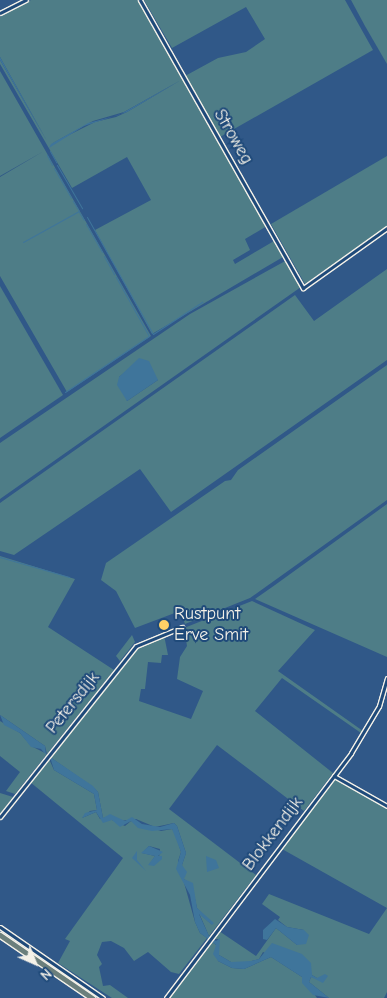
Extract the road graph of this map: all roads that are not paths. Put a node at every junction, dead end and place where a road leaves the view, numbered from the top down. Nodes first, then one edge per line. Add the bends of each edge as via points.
1 (26, 0) edge
2 (140, 0) edge
3 (0, 13) edge
4 (387, 228) edge
5 (182, 627) dead end
6 (387, 678) edge
7 (334, 776) junction
8 (387, 806) edge
9 (0, 817) edge
10 (0, 927) edge
11 (0, 935) edge
12 (92, 998) edge
13 (103, 998) edge
14 (166, 998) edge

1 - 3 street
2 - 4 street, Stroweg via 303,288
5 - 9 street, Petersdijk via 136,646
6 - 7 street, Blokkendijk via 377,709
7 - 8 street
7 - 14 street, Blokkendijk
10 - 13 street
11 - 12 main road

